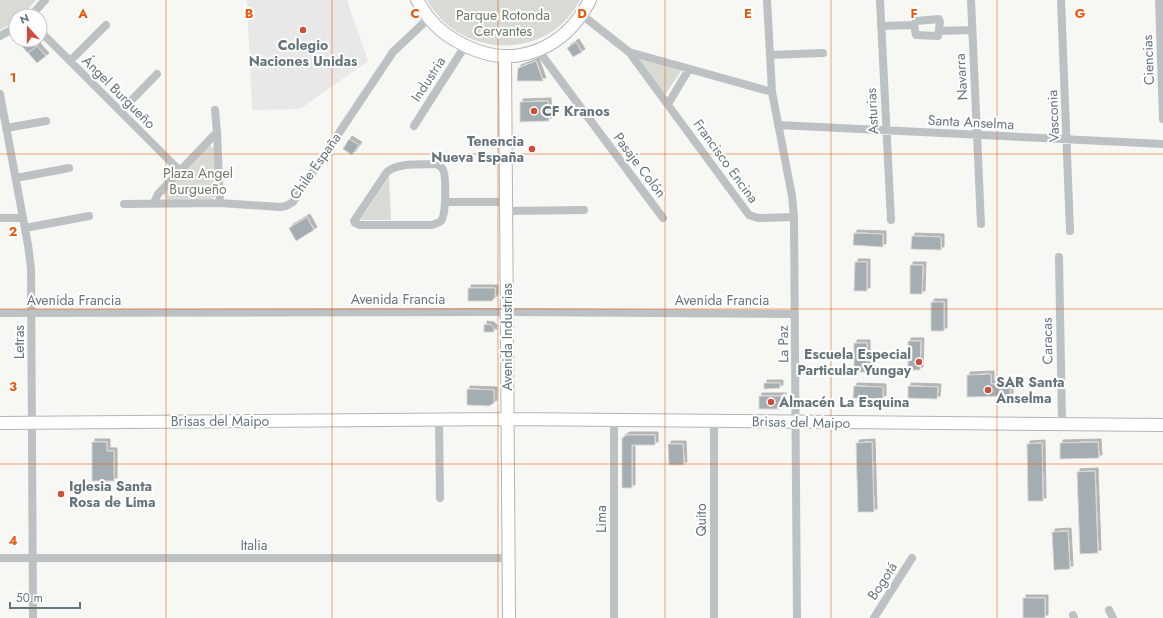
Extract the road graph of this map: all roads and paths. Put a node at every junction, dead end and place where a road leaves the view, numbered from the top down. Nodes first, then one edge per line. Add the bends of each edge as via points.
1 (45, 0) edge
2 (418, 0) edge
3 (590, 0) edge
4 (767, 0) edge
5 (880, 0) edge
6 (971, 0) edge
7 (1061, 0) edge
8 (1159, 0) edge
9 (38, 8) edge
10 (582, 15) junction
11 (429, 18) junction
12 (106, 24) dead end
13 (1161, 24) edge
14 (914, 25) junction
15 (881, 26) junction
16 (972, 30) junction
17 (939, 31) junction
18 (48, 40) edge
19 (465, 46) junction
20 (538, 50) junction
21 (629, 52) junction
22 (823, 53) dead end
23 (770, 55) junction
24 (505, 56) junction
25 (70, 61) junction
26 (689, 69) junction
27 (157, 74) dead end
28 (772, 92) junction
29 (0, 94) edge
30 (668, 104) junction
31 (215, 110) dead end
32 (121, 112) junction
33 (1163, 119) edge
34 (46, 121) dead end
35 (778, 125) junction
36 (414, 126) dead end
37 (6, 128) junction
38 (886, 130) junction
39 (217, 132) junction
40 (977, 135) junction
41 (1067, 140) junction
42 (1163, 144) edge
43 (68, 168) dead end
44 (180, 171) junction
45 (16, 178) junction
46 (445, 202) junction
47 (154, 203) junction
48 (220, 203) junction
49 (124, 204) dead end
50 (506, 207) junction
51 (584, 210) dead end
52 (89, 216) dead end
53 (794, 217) junction
54 (0, 218) edge
55 (23, 218) junction
56 (663, 218) dead end
57 (891, 220) dead end
58 (981, 224) dead end
59 (25, 228) junction
60 (1070, 231) dead end
61 (1058, 257) dead end
62 (507, 312) junction
63 (0, 313) edge
64 (32, 313) junction
65 (795, 314) junction
66 (508, 419) junction
67 (439, 420) junction
68 (614, 420) junction
69 (714, 421) junction
70 (796, 422) junction
71 (0, 423) edge
72 (32, 423) junction
73 (1062, 424) junction
74 (1163, 425) edge
75 (440, 498) dead end
76 (0, 558) edge
77 (509, 558) junction
78 (912, 558) dead end
79 (34, 559) junction
80 (1109, 610) dead end
81 (34, 618) edge
82 (509, 618) edge
83 (614, 618) edge
84 (714, 618) edge
85 (797, 618) edge
86 (874, 618) edge
87 (1113, 618) edge

1 - 9 street
2 - 11 street
3 - 10 street
4 - 23 street, La Paz
5 - 15 street, Asturias
6 - 16 street, Navarra
7 - 41 street, Vasconia
8 - 13 street, Ciencias
10 - 20 street via 567,32
10 - 21 street, Francisco Encina
11 - 19 street via 452,39
11 - 48 street, Chile España via 393,52 292,202 280,207
12 - 25 street
13 - 33 street, Ciencias
14 - 15 street
14 - 17 street via 917,36 937,36
14 - 17 street via 917,20 939,19
15 - 38 street, Asturias
16 - 17 street
16 - 40 street, Navarra
18 - 25 street, Ángel Burgueño
19 - 24 street via 491,55
19 - 36 street, Industria
20 - 24 street
20 - 56 street, Pasaje Colón
21 - 26 street, Francisco Encina
21 - 30 street, Francisco Encina
22 - 23 street
23 - 28 street, La Paz
24 - 50 street, Avenida Industrias
25 - 32 street, Ángel Burgueño
26 - 28 street, Francisco Encina
26 - 30 street
27 - 32 street
28 - 35 street, La Paz
29 - 37 street, Letras
30 - 53 street, Francisco Encina via 749,215 758,218
31 - 39 street
32 - 44 street, Ángel Burgueño
34 - 37 street
35 - 38 street, Santa Anselma
35 - 53 street, La Paz
37 - 45 street, Letras
38 - 40 street, Santa Anselma
38 - 57 street, Asturias
39 - 44 street
39 - 48 street
40 - 41 street, Santa Anselma
40 - 58 street, Navarra
41 - 42 street, Santa Anselma
41 - 60 street, Vasconia
43 - 45 street
44 - 47 street via 158,194
45 - 55 street, Letras
46 - 46 street via 444,216 432,225 360,225 354,221 387,172 401,166 437,164 442,167 445,173
46 - 50 street
47 - 48 street, Chile España
47 - 49 street, Chile España
50 - 51 street
50 - 62 street, Avenida Industrias
52 - 59 street
53 - 65 street, La Paz
54 - 55 street
55 - 59 street, Letras
59 - 64 street, Letras via 31,268
61 - 73 street, Caracas
62 - 64 street, Avenida Francia
62 - 65 street, Avenida Francia
62 - 66 street, Avenida Industrias
63 - 64 street, Avenida Francia
64 - 72 street, Letras
65 - 70 street, La Paz
66 - 67 street, Brisas del Maipo
66 - 68 street, Brisas del Maipo
66 - 77 street, Avenida Industrias
67 - 72 street, Brisas del Maipo
67 - 75 street
68 - 69 street, Brisas del Maipo
68 - 83 street, Lima
69 - 70 street, Brisas del Maipo
69 - 84 street, Quito
70 - 73 street, Brisas del Maipo
70 - 85 street, La Paz
71 - 72 street, Brisas del Maipo
72 - 79 street, Letras
73 - 74 street, Brisas del Maipo
76 - 79 street, Italia
77 - 79 street, Italia
77 - 82 street, Avenida Industrias
78 - 86 street, Bogotá
79 - 81 street, Letras
80 - 87 street

